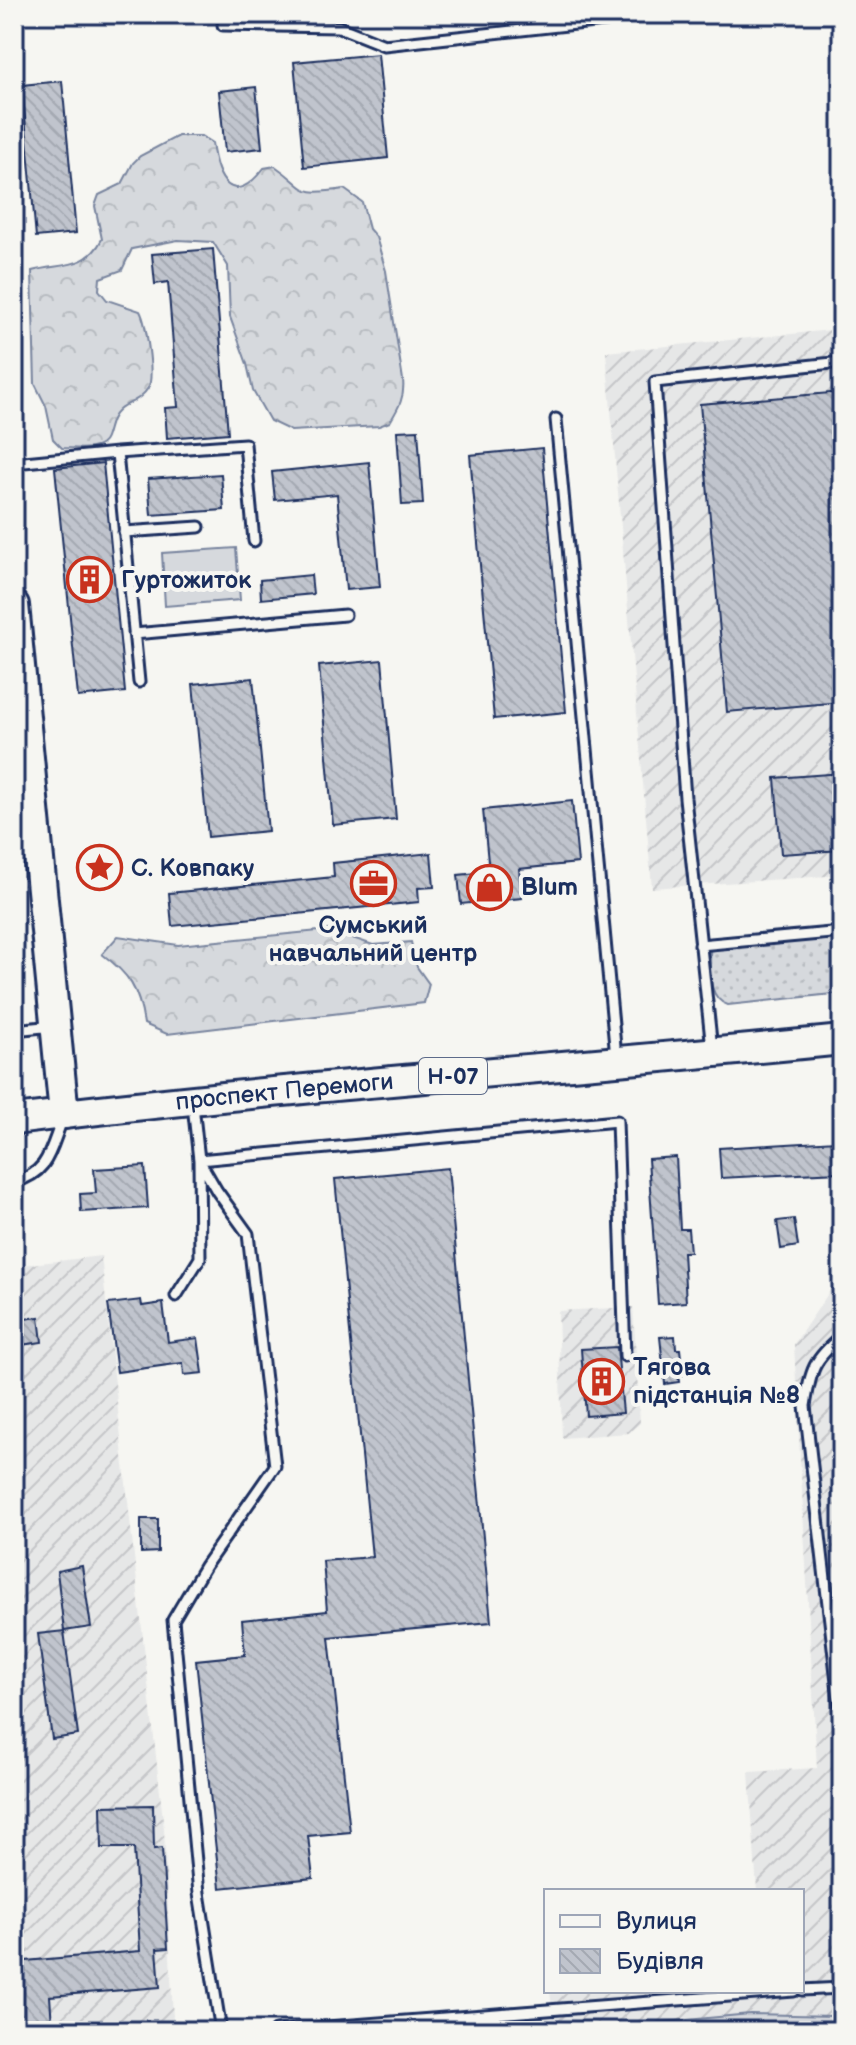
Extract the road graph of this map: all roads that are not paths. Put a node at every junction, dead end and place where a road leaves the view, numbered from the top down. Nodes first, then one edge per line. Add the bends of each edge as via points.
1 (622, 19) dead end
2 (223, 25) dead end
3 (842, 362) edge
4 (556, 419) dead end
5 (117, 453) junction
6 (14, 463) edge
7 (199, 527) dead end
8 (124, 532) junction
9 (254, 541) dead end
10 (14, 605) edge
11 (345, 615) dead end
12 (134, 634) junction
13 (139, 682) dead end
14 (842, 932) edge
15 (700, 945) junction
16 (57, 1026) junction
17 (14, 1030) edge
18 (842, 1040) edge
19 (712, 1053) junction
20 (617, 1062) junction
21 (192, 1098) junction
22 (64, 1114) junction
23 (14, 1120) edge
24 (199, 1160) junction
25 (14, 1182) edge
26 (176, 1296) dead end
27 (842, 1336) edge
28 (625, 1356) dead end
29 (842, 1725) edge
30 (842, 1988) edge
31 (804, 1990) edge
32 (768, 1993) edge
33 (221, 2031) edge
34 (275, 2031) edge

1 - 2 lane via 384,45 339,27
3 - 15 lane via 655,382
4 - 20 lane
5 - 6 lane
5 - 8 lane
5 - 9 lane via 245,444
7 - 8 lane
8 - 12 lane
10 - 16 main road
11 - 12 lane
12 - 13 lane
14 - 15 lane
15 - 19 lane
16 - 17 lane
16 - 22 main road
18 - 19 main road, проспект Перемоги / Н-07
19 - 20 main road, проспект Перемоги / Н-07
20 - 21 main road, проспект Перемоги / Н-07
21 - 22 main road, проспект Перемоги / Н-07
21 - 24 lane
22 - 23 main road, проспект Перемоги
22 - 25 lane via 45,1165 30,1178
24 - 26 lane via 200,1258
24 - 28 lane via 617,1121
24 - 33 lane via 248,1234 275,1466 173,1620 199,1893
27 - 29 lane via 815,1364 805,1406
30 - 31 lane
32 - 34 lane

